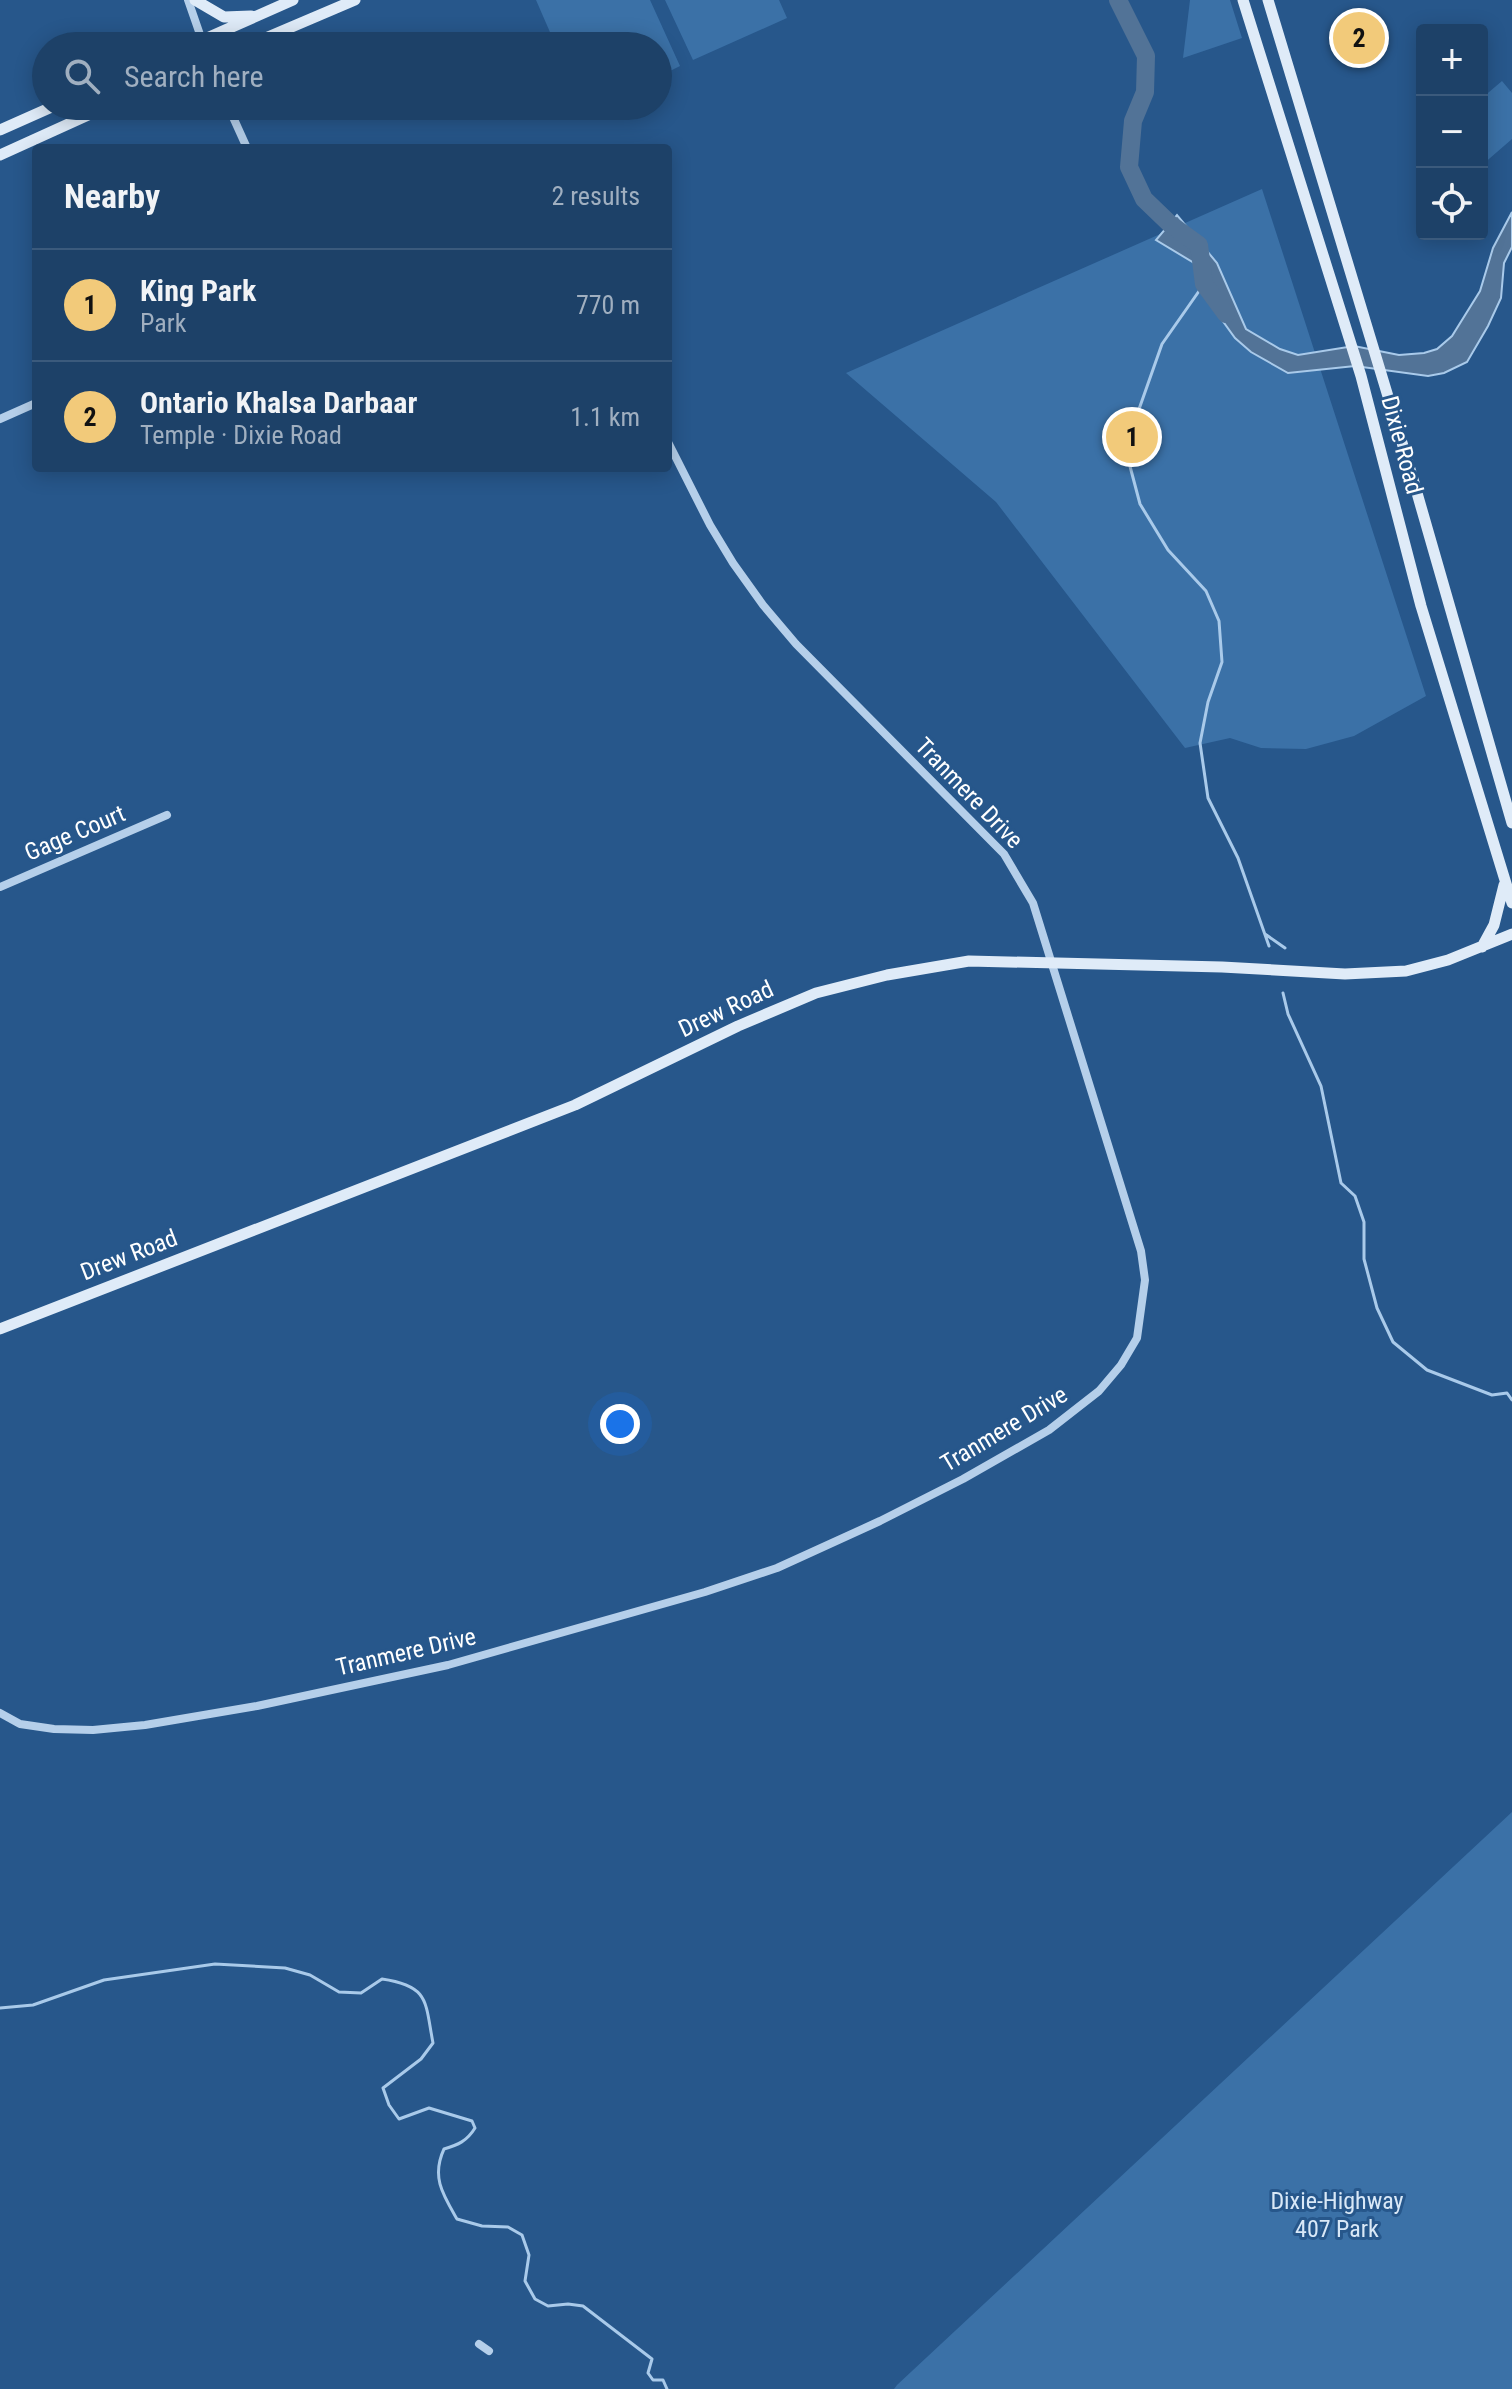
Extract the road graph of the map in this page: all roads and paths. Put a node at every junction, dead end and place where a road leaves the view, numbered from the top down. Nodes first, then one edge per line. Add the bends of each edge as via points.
1 (188, 0) edge
2 (195, 0) edge
3 (293, 0) edge
4 (355, 0) edge
5 (1243, 0) edge
6 (1268, 0) edge
7 (259, 15) junction
8 (199, 32) edge
9 (225, 32) edge
10 (280, 32) edge
11 (32, 116) edge
12 (77, 120) edge
13 (234, 120) edge
14 (0, 130) edge
15 (245, 144) edge
16 (0, 155) edge
17 (32, 405) edge
18 (0, 419) edge
19 (672, 450) edge
20 (167, 815) dead end
21 (1512, 823) edge
22 (1505, 880) junction
23 (0, 887) edge
24 (1512, 903) edge
25 (1512, 934) edge
26 (1482, 947) junction
27 (1051, 961) junction
28 (0, 1329) edge
29 (0, 1713) edge
30 (479, 2344) dead end
31 (489, 2351) dead end

1 - 8 street
2 - 7 main road via 224,17
3 - 7 main road
4 - 10 main road
5 - 22 main road, Dixie Road via 1361,376 1421,606
6 - 21 main road, Dixie Road
7 - 9 main road
11 - 14 main road
12 - 16 main road
13 - 15 street
17 - 18 street
19 - 27 street, Tranmere Drive via 710,525 763,605 1004,854 1033,903
20 - 23 street, Gage Court
22 - 24 main road, Dixie Road
22 - 26 main road via 1494,925
25 - 26 main road, Drew Road
26 - 27 main road, Drew Road via 1406,971 1345,974
27 - 28 main road, Drew Road via 969,961 816,993 575,1105
27 - 29 street, Tranmere Drive via 1141,1251 1145,1280 1137,1338 1121,1365 1058,1424 963,1479 777,1568 461,1661 145,1725 54,1729 20,1724
30 - 31 street

